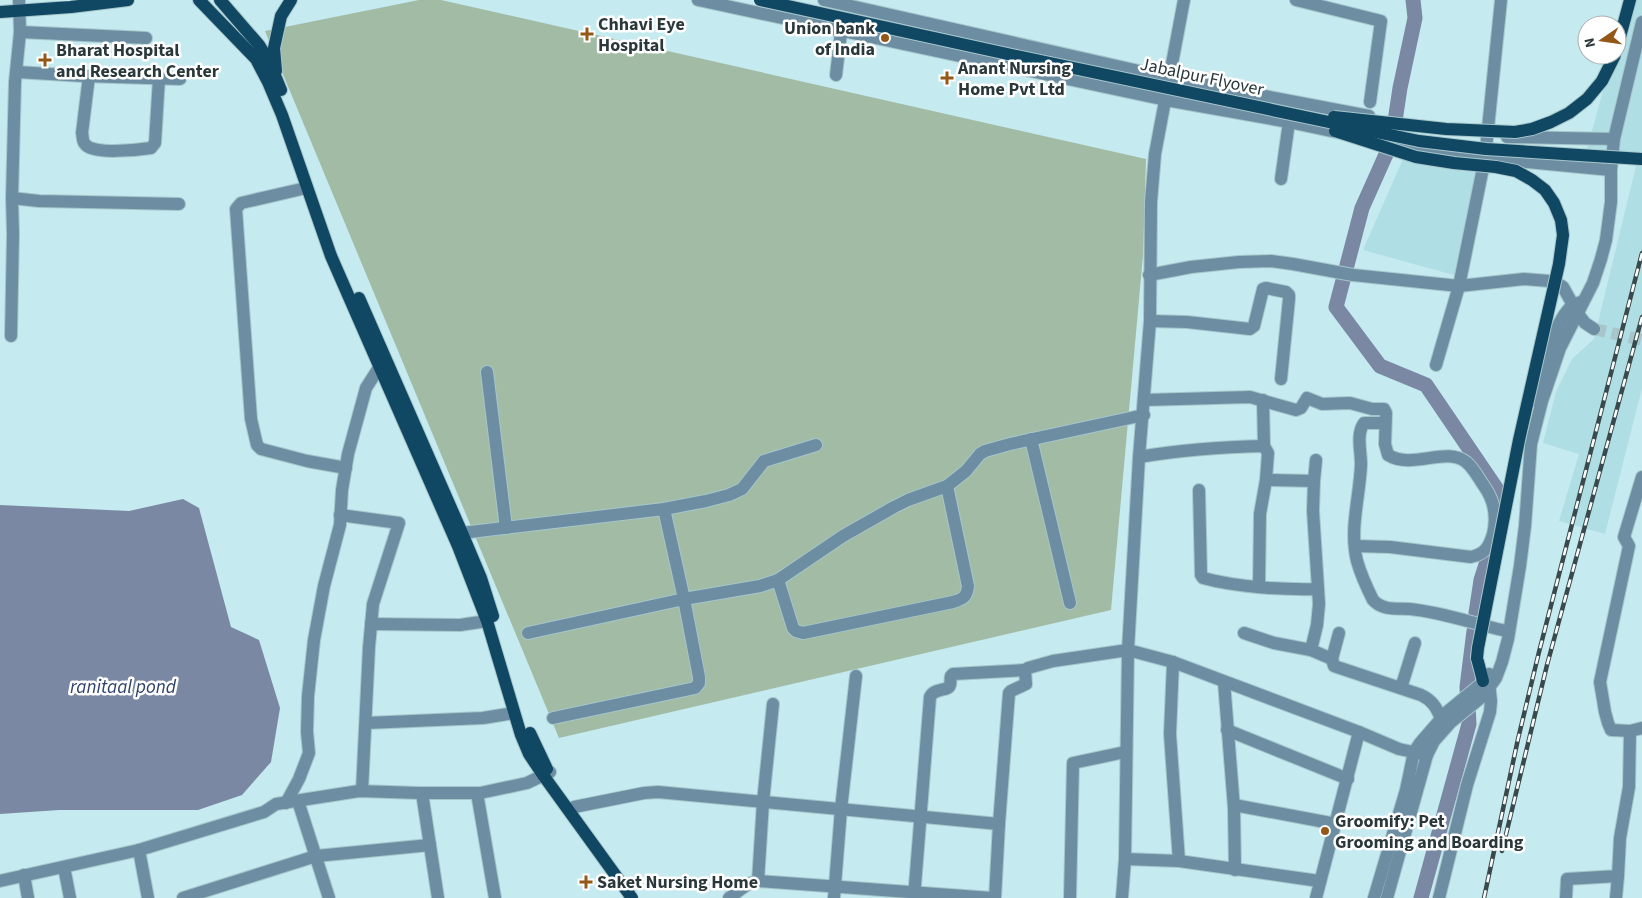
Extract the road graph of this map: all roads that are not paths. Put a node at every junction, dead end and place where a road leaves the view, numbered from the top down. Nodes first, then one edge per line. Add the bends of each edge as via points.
1 (128, 0) edge
2 (199, 0) edge
3 (220, 0) edge
4 (291, 0) edge
5 (698, 0) edge
6 (760, 0) edge
7 (824, 0) edge
8 (1184, 0) edge
9 (1296, 0) edge
10 (1501, 0) edge
11 (1630, 0) edge
12 (847, 3) edge
13 (19, 6) edge
14 (0, 12) edge
15 (1626, 15) edge
16 (1642, 22) edge
17 (841, 31) junction
18 (20, 32) junction
19 (146, 38) dead end
20 (1610, 65) edge
21 (17, 72) junction
22 (836, 75) dead end
23 (89, 76) junction
24 (159, 78) junction
25 (1170, 78) junction
26 (180, 79) dead end
27 (276, 80) junction
28 (1166, 100) junction
29 (1370, 102) dead end
30 (1319, 119) junction
31 (1289, 122) junction
32 (1488, 136) junction
33 (1614, 139) junction
34 (1485, 158) junction
35 (1642, 159) edge
36 (1611, 170) junction
37 (1281, 179) dead end
38 (306, 188) junction
39 (12, 198) junction
40 (179, 204) dead end
41 (1150, 275) junction
42 (1459, 286) junction
43 (1578, 307) junction
44 (1150, 321) junction
45 (1594, 329) tunnel mouth
46 (11, 336) dead end
47 (1436, 365) dead end
48 (380, 366) junction
49 (487, 372) dead end
50 (1281, 379) dead end
51 (1145, 400) junction
52 (1263, 400) junction
53 (1144, 415) junction
54 (1385, 423) junction
55 (1032, 440) junction
56 (816, 445) dead end
57 (1264, 446) junction
58 (1140, 457) junction
59 (1316, 460) dead end
60 (346, 468) junction
61 (1642, 477) edge
62 (1266, 480) junction
63 (1314, 482) junction
64 (947, 486) junction
65 (1199, 490) dead end
66 (664, 509) junction
67 (340, 515) junction
68 (506, 528) junction
69 (462, 533) junction
70 (1355, 546) junction
71 (778, 580) junction
72 (1259, 587) junction
73 (1317, 589) junction
74 (684, 599) junction
75 (1070, 603) dead end
76 (487, 621) junction
77 (371, 624) junction
78 (1502, 630) junction
79 (528, 633) dead end
80 (1244, 633) dead end
81 (1339, 633) dead end
82 (1415, 643) dead end
83 (1128, 650) junction
84 (1311, 650) junction
85 (1332, 659) junction
86 (1173, 662) junction
87 (1025, 670) junction
88 (856, 676) dead end
89 (1224, 682) junction
90 (1485, 685) junction
91 (1401, 688) junction
92 (773, 704) dead end
93 (514, 713) junction
94 (552, 718) dead end
95 (1447, 718) junction
96 (366, 723) junction
97 (1636, 729) edge
98 (1227, 730) junction
99 (1359, 732) junction
100 (1125, 752) junction
101 (1420, 753) junction
102 (546, 774) junction
103 (1348, 779) junction
104 (362, 791) junction
105 (477, 792) junction
106 (422, 793) junction
107 (292, 802) junction
108 (763, 802) junction
109 (1234, 805) junction
110 (574, 806) junction
111 (840, 809) junction
112 (921, 816) junction
113 (998, 824) junction
114 (1336, 824) junction
115 (430, 845) junction
116 (139, 850) junction
117 (316, 856) junction
118 (1124, 859) junction
119 (1179, 861) junction
120 (64, 867) junction
121 (1235, 870) junction
122 (24, 875) junction
123 (1618, 876) junction
124 (0, 881) edge
125 (758, 881) junction
126 (1319, 881) junction
127 (834, 893) edge
128 (914, 895) edge
129 (733, 897) edge
130 (28, 898) edge
131 (70, 898) edge
132 (148, 898) edge
133 (183, 898) edge
134 (329, 898) edge
135 (438, 898) edge
136 (495, 898) edge
137 (632, 898) edge
138 (640, 898) edge
139 (994, 898) edge
140 (1070, 898) edge
141 (1122, 898) edge
142 (1316, 898) edge
143 (1374, 898) edge
144 (1387, 898) edge
145 (1439, 898) edge
146 (1566, 898) edge
147 (1616, 898) edge

1 - 13 main road
2 - 38 main road via 256,59 282,115
3 - 27 main road via 259,45
4 - 27 main road via 281,16 274,48
5 - 17 street
6 - 30 main road, Jabalpur Flyover, bridge
7 - 12 street
8 - 25 street
9 - 29 street via 1381,21
10 - 32 street
11 - 15 main road
12 - 17 street
12 - 25 street
13 - 14 main road
13 - 18 street
16 - 33 street
17 - 22 street
17 - 28 street
18 - 19 street
18 - 21 street
20 - 30 main road, bridge via 1587,99 1563,116 1532,129 1498,132 1338,117
21 - 23 street
21 - 39 street
23 - 24 street
23 - 24 street via 82,133 85,144 99,150 150,148 155,143
24 - 26 street
25 - 28 street
25 - 32 street, bridge
27 - 69 main road via 342,261
28 - 31 street
28 - 41 street via 1150,202
30 - 35 main road, Jabalpur Flyover, bridge via 1419,141 1486,149
30 - 90 main road, bridge via 1329,129 1416,157 1516,171 1545,190 1561,220 1559,264 1518,440 1478,648 1477,658
31 - 34 street via 1396,145
31 - 37 street
32 - 33 street
32 - 34 street
33 - 36 street
34 - 36 street
34 - 42 street
36 - 43 street via 1606,240 1592,283
38 - 48 main road via 331,256
38 - 60 street via 241,202 236,209 251,419 260,449
39 - 40 street
39 - 46 street
41 - 42 street via 1191,267 1271,262 1353,275
41 - 44 street
42 - 43 street via 1549,281 1563,287
42 - 47 street
43 - 45 street via 1585,323
43 - 78 street via 1561,320 1552,340 1527,424 1520,507
43 - 90 street via 1560,348 1531,444 1525,526 1508,639 1496,678
44 - 50 street via 1250,329 1254,326 1263,290 1286,292 1289,299
44 - 51 street
48 - 60 street via 366,388
48 - 76 main road
49 - 68 street
51 - 52 street via 1250,397
51 - 53 street
52 - 54 street via 1296,410 1307,398 1322,404 1357,404 1384,409
52 - 57 street
53 - 55 street
53 - 58 street
54 - 70 street via 1364,423 1361,428
54 - 70 street via 1386,453 1391,458 1423,460 1444,456 1467,462 1494,503 1493,532 1487,550 1471,557
55 - 64 street via 985,451
55 - 75 street
56 - 66 street via 764,461 742,489 729,495
57 - 58 street via 1180,450
57 - 62 street via 1268,453
58 - 83 street
59 - 63 street
60 - 67 street
61 - 97 street via 1624,536 1629,546 1600,682 1611,730
62 - 63 street
62 - 72 street via 1260,514
63 - 73 street
64 - 71 street via 894,507 843,536
64 - 71 street via 968,586 968,594 963,598 799,633 791,623
65 - 72 street via 1203,578
66 - 68 street
66 - 74 street
67 - 77 street via 399,523 373,604
67 - 107 street via 314,640 306,732 309,753
68 - 69 street
69 - 102 main road
70 - 78 street via 1364,582 1378,606 1413,610
71 - 74 street
72 - 73 street
73 - 84 street via 1317,625
74 - 79 street
74 - 94 street via 699,678 695,688
76 - 77 street via 460,625
76 - 93 main road
77 - 96 street
78 - 90 street
80 - 84 street
81 - 85 street
82 - 91 street
83 - 86 street
83 - 87 street via 1053,661
83 - 100 street
84 - 85 street
85 - 91 street via 1334,666
86 - 89 street
86 - 119 street via 1170,734
87 - 112 street via 953,674 948,688 932,694
87 - 113 street via 1026,684 1009,693
88 - 111 street
89 - 98 street
89 - 99 street
90 - 95 street
90 - 145 street via 1491,701 1489,718 1467,785
91 - 95 street via 1428,698
92 - 108 street
93 - 96 street via 484,718
93 - 102 main road via 529,754
95 - 101 street via 1434,741
96 - 104 street
97 - 123 street via 1620,838
98 - 103 street
98 - 109 street
99 - 101 street via 1399,749
99 - 103 street
100 - 118 street
100 - 140 street via 1076,762 1072,766
101 - 143 street
101 - 144 street
102 - 105 street via 527,783
102 - 110 main road
102 - 137 main road
103 - 114 street
104 - 106 street
104 - 107 street
105 - 106 street
105 - 136 street
106 - 115 street
107 - 116 street via 276,804 264,812
107 - 117 street
108 - 110 street via 644,792
108 - 111 street
108 - 125 street
109 - 114 street
109 - 121 street
110 - 138 main road
111 - 112 street
111 - 127 street
112 - 113 street
112 - 128 street
113 - 139 street
114 - 126 street
115 - 117 street
115 - 135 street
116 - 120 street
116 - 132 street
117 - 133 street
117 - 134 street
118 - 119 street
118 - 141 street
119 - 121 street
120 - 122 street
120 - 131 street
121 - 126 street
122 - 124 street
122 - 130 street
123 - 146 street via 1567,879
123 - 147 street
125 - 127 street
125 - 129 street via 748,884
126 - 142 street
127 - 128 street
128 - 139 street

